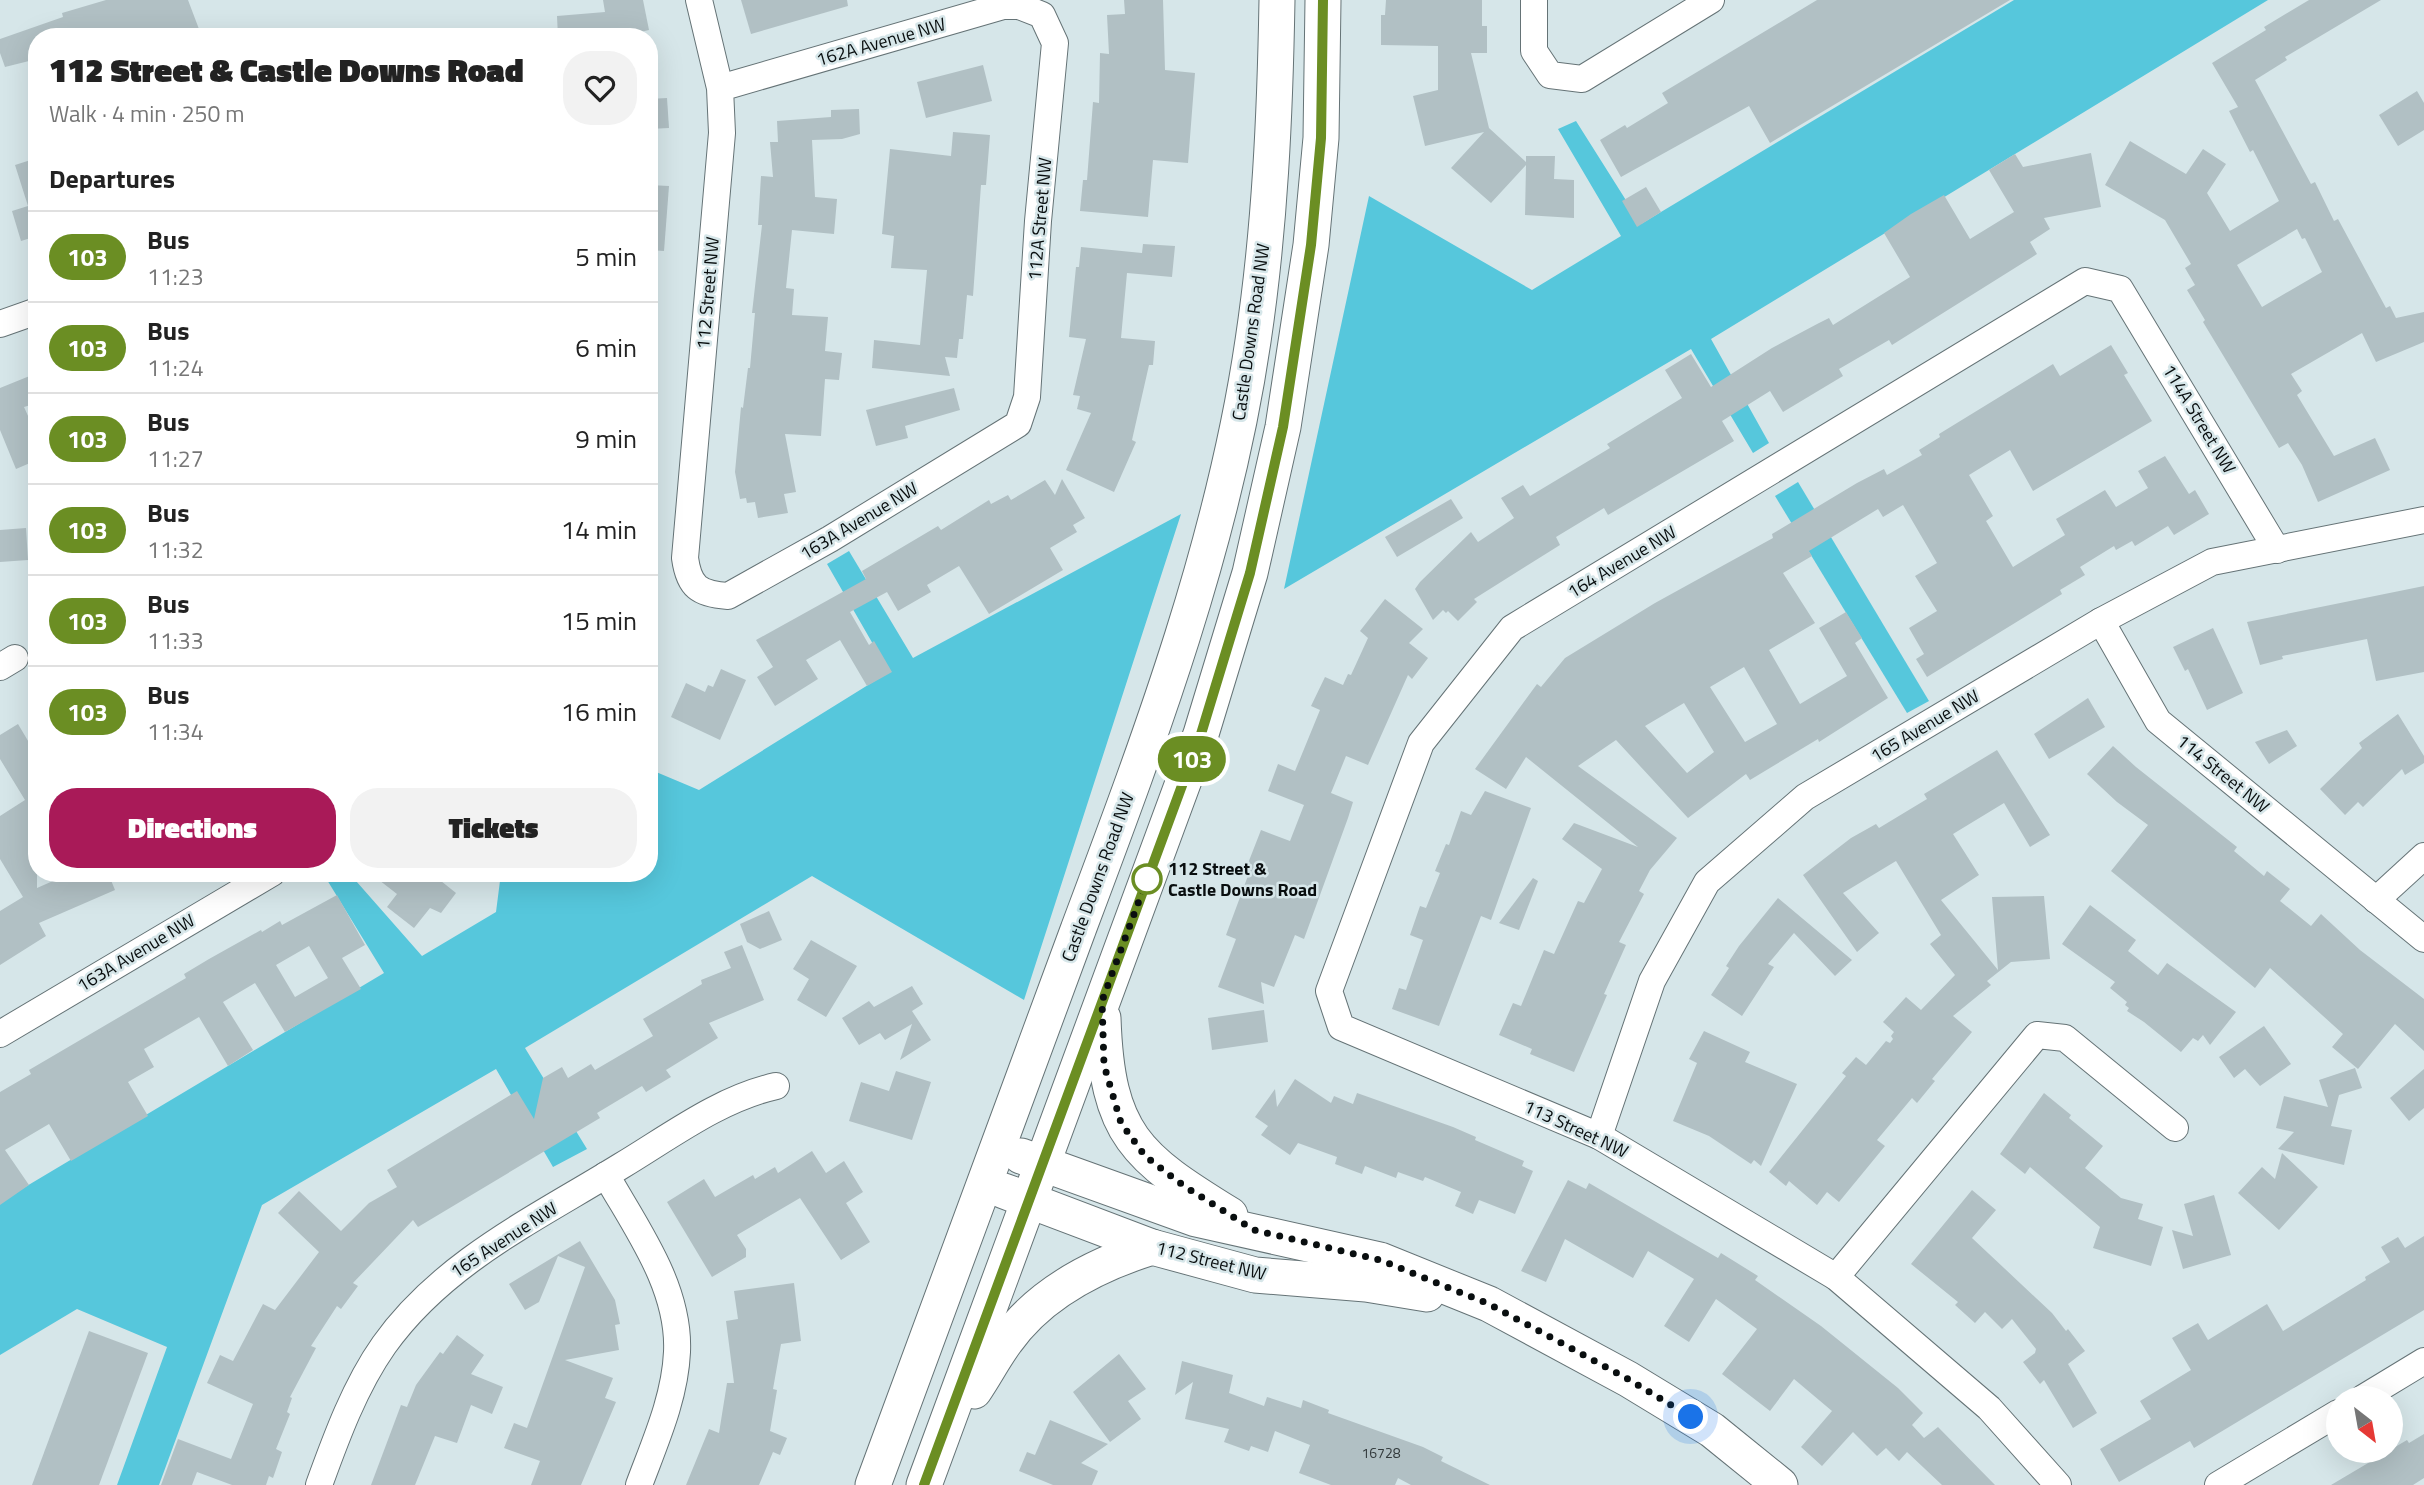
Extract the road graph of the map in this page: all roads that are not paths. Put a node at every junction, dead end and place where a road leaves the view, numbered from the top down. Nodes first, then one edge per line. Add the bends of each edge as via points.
1 (699, 0) edge
2 (1277, 0) edge
3 (1323, 0) edge
4 (1534, 0) edge
5 (1711, 0) edge
6 (1042, 15) joint
7 (720, 88) junction
8 (2120, 289) joint
9 (28, 314) edge
10 (0, 324) edge
11 (1018, 424) joint
12 (2424, 520) edge
13 (2277, 550) junction
14 (694, 587) joint
15 (2101, 621) junction
16 (2424, 856) edge
17 (257, 882) edge
18 (2376, 900) junction
19 (2424, 939) edge
20 (1102, 1001) junction
21 (1341, 1027) joint
22 (0, 1034) edge
23 (776, 1086) dead end
24 (2175, 1128) dead end
25 (1599, 1136) junction
26 (998, 1147) junction
27 (1041, 1163) junction
28 (606, 1175) junction
29 (985, 1184) junction
30 (1027, 1199) junction
31 (1254, 1230) junction
32 (1152, 1247) junction
33 (1836, 1277) junction
34 (1489, 1304) junction
35 (2424, 1362) edge
36 (2383, 1386) edge
37 (2326, 1420) edge
38 (937, 1450) junction
39 (319, 1485) edge
40 (639, 1485) edge
41 (873, 1485) edge
42 (924, 1485) edge
43 (1780, 1485) edge
44 (2058, 1485) edge
45 (2218, 1485) edge

1 - 7 street, 112 Street NW
2 - 26 main road, Castle Downs Road NW via 1275,138 1254,341 1203,573 1160,709
3 - 20 main road via 1321,138 1311,245 1283,427 1250,573 1205,720
4 - 5 street via 1534,51 1549,75 1582,79
6 - 7 street, 162A Avenue NW via 1019,6 1003,6
6 - 11 street, 112A Street NW via 1055,43 1027,397
7 - 14 street, 112 Street NW via 722,132 685,558
8 - 13 street, 114A Street NW
8 - 21 street, 164 Avenue NW via 2085,281 1512,628 1421,743 1329,991
9 - 10 street
11 - 14 street, 163A Avenue NW via 740,591 709,595
12 - 13 street, 165 Avenue NW
13 - 15 street, 165 Avenue NW via 2212,562
15 - 18 street, 114 Street NW via 2158,721
15 - 25 street, 165 Avenue NW via 1805,797 1707,882 1652,981
16 - 18 street
17 - 22 street, 163A Avenue NW
18 - 19 street, 114 Street NW
20 - 27 main road
20 - 31 main road via 1104,1065 1121,1123 1145,1156
21 - 25 street, 113 Street NW
23 - 28 street, 165 Avenue NW via 730,1100
24 - 33 street via 2065,1038 2037,1035
25 - 33 street, 113 Street NW
26 - 27 main road, 112 Street NW
26 - 29 main road, Castle Downs Road NW
27 - 30 main road
27 - 31 main road, 112 Street NW via 1196,1219
28 - 39 street, 165 Avenue NW via 491,1245 452,1272 417,1305 384,1346 358,1393
28 - 40 street via 655,1260 672,1312 677,1349 665,1415
29 - 30 main road, 112 Street NW
29 - 41 main road, Castle Downs Road NW
30 - 32 main road, 112 Street NW
30 - 38 main road
31 - 34 main road, 112 Street NW via 1380,1260
32 - 34 main road, 112 Street NW via 1255,1275 1366,1284
32 - 38 main road via 1112,1260 1040,1306 1007,1339
33 - 44 street, 113 Street NW via 1989,1408
34 - 43 main road, 112 Street NW via 1712,1430
35 - 36 street
37 - 45 street
38 - 42 main road

